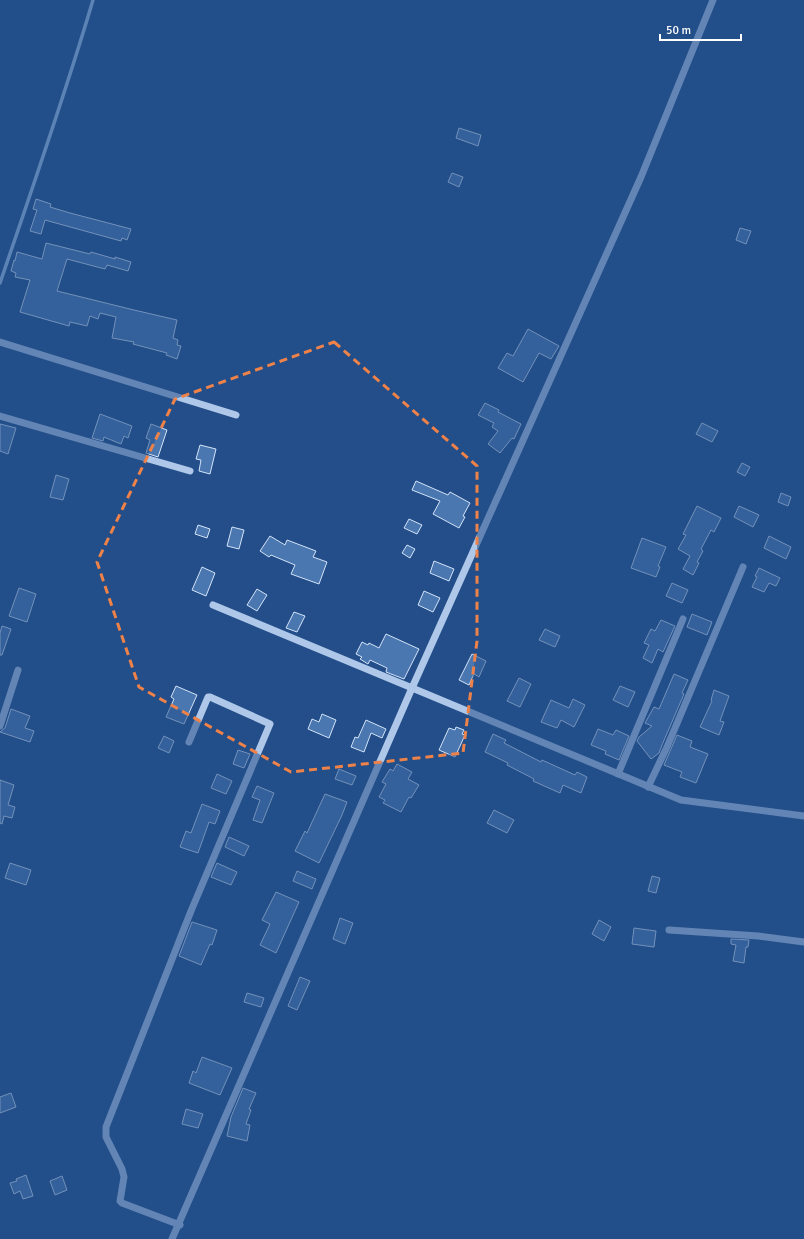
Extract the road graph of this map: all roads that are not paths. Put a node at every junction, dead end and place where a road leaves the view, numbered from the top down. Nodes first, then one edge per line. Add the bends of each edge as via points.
1 (713, 0) edge
2 (0, 342) edge
3 (236, 415) dead end
4 (0, 416) edge
5 (190, 471) dead end
6 (743, 567) dead end
7 (213, 605) dead end
8 (683, 619) dead end
9 (18, 670) dead end
10 (412, 688) junction
11 (0, 726) edge
12 (189, 742) dead end
13 (618, 774) junction
14 (648, 787) junction
15 (804, 816) edge
16 (669, 930) dead end
17 (804, 942) edge
18 (180, 1225) junction
19 (172, 1239) edge

1 - 10 street via 637,184
2 - 3 street
4 - 5 street
6 - 14 street
7 - 10 street
8 - 13 street
9 - 11 street
10 - 13 street
10 - 18 street
12 - 18 street via 210,697 270,724 191,912 106,1127 106,1137 124,1177 120,1201
13 - 14 street
14 - 15 street via 681,800
16 - 17 street
18 - 19 street

